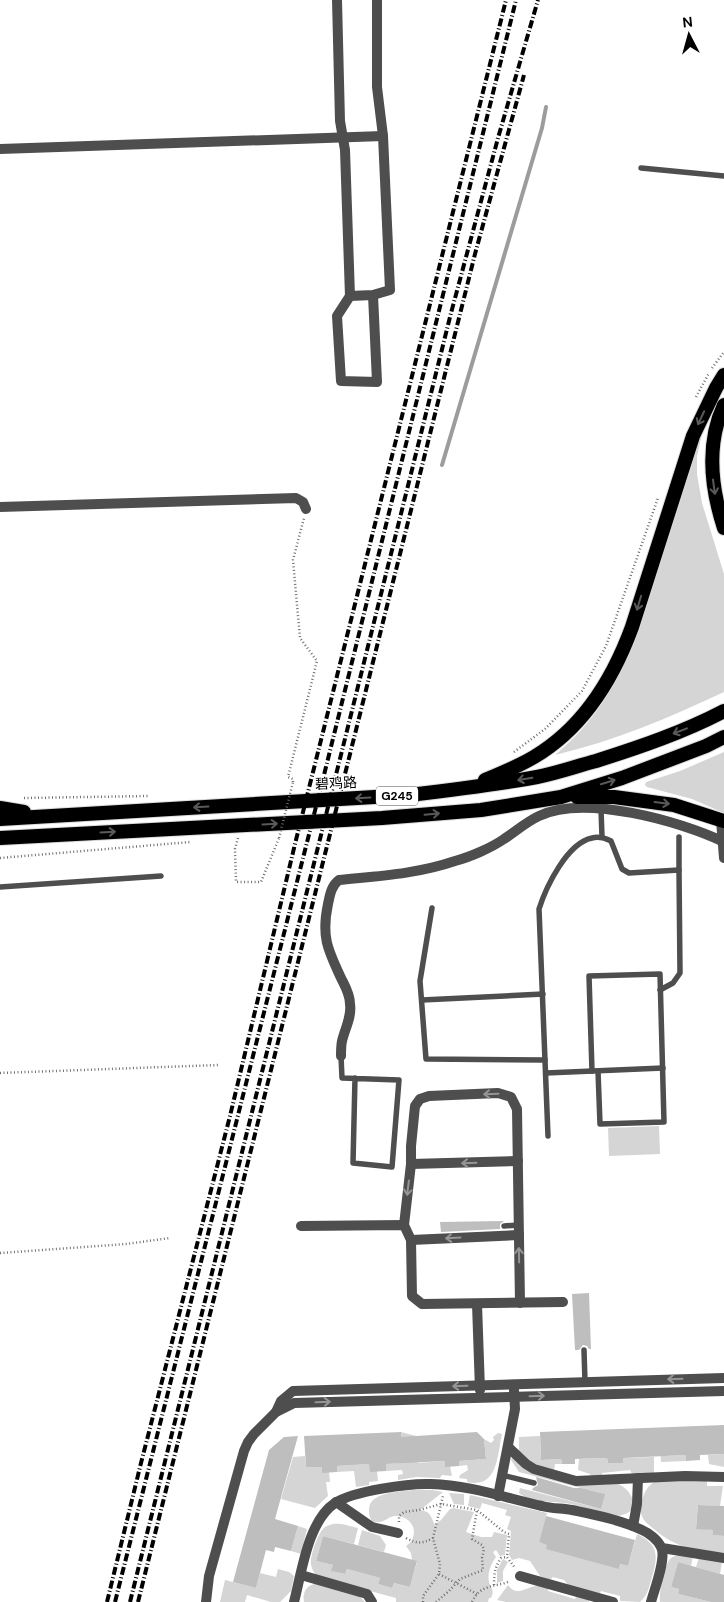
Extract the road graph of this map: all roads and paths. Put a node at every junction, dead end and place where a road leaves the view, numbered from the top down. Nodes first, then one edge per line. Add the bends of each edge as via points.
1 (337, 0) edge
2 (377, 0) edge
3 (382, 136) junction
4 (343, 137) junction
5 (0, 148) edge
6 (641, 168) dead end
7 (724, 176) edge
8 (373, 295) junction
9 (350, 296) junction
10 (724, 352) edge
11 (724, 375) edge
12 (695, 400) dead end
13 (724, 405) edge
14 (659, 495) dead end
15 (0, 507) edge
16 (306, 510) joint
17 (724, 528) edge
18 (724, 711) edge
19 (724, 737) edge
20 (508, 757) dead end
21 (462, 789) junction
22 (561, 797) junction
23 (0, 808) edge
24 (601, 809) junction
25 (57, 816) junction
26 (0, 819) edge
27 (723, 821) edge
28 (59, 834) junction
29 (602, 837) junction
30 (680, 837) dead end
31 (0, 838) edge
32 (238, 838) dead end
33 (723, 841) edge
34 (0, 848) edge
35 (724, 858) edge
36 (679, 870) junction
37 (161, 876) dead end
38 (0, 887) edge
39 (432, 908) dead end
40 (660, 990) junction
41 (542, 994) junction
42 (422, 1000) junction
43 (341, 1056) joint
44 (545, 1060) junction
45 (218, 1066) dead end
46 (663, 1068) junction
47 (595, 1071) junction
48 (0, 1073) edge
49 (546, 1073) junction
50 (356, 1078) junction
51 (548, 1136) dead end
52 (518, 1161) junction
53 (411, 1164) junction
54 (404, 1225) junction
55 (301, 1226) dead end
56 (504, 1226) dead end
57 (519, 1230) junction
58 (170, 1238) dead end
59 (411, 1240) junction
60 (0, 1253) edge
61 (563, 1302) dead end
62 (520, 1303) junction
63 (477, 1304) junction
64 (584, 1350) dead end
65 (724, 1378) edge
66 (586, 1382) junction
67 (514, 1384) junction
68 (480, 1385) junction
69 (724, 1391) edge
70 (514, 1397) junction
71 (480, 1398) junction
72 (276, 1412) junction
73 (508, 1447) junction
74 (502, 1475) junction
75 (724, 1477) edge
76 (638, 1478) junction
77 (534, 1483) dead end
78 (446, 1486) junction
79 (498, 1496) junction
80 (336, 1502) junction
81 (441, 1504) junction
82 (477, 1510) junction
83 (633, 1526) junction
84 (398, 1533) junction
85 (433, 1538) junction
86 (662, 1548) junction
87 (507, 1557) junction
88 (724, 1558) edge
89 (439, 1574) junction
90 (301, 1575) junction
91 (520, 1576) junction
92 (456, 1583) junction
93 (494, 1585) junction
94 (477, 1594) junction
95 (206, 1602) edge
96 (294, 1602) edge
97 (372, 1602) edge
98 (423, 1602) edge
99 (436, 1602) edge
100 (472, 1602) edge
101 (613, 1602) edge
102 (651, 1602) edge

1 - 4 street
2 - 3 street via 377,86
3 - 4 street
3 - 8 street via 390,290
4 - 5 street
4 - 9 street
6 - 7 lane
8 - 9 street
8 - 9 street via 377,382 341,381 337,316
10 - 12 path
11 -> 21 highway via 693,436 622,654 609,679 582,718 536,756
13 -> 17 highway via 714,434 712,458 714,493
14 - 20 path via 606,646 582,691 545,729
15 - 16 street via 296,498 303,502
16 - 32 path, bridge via 293,560 300,638 317,661 288,777 293,778 293,782 279,838 261,882 236,882
18 -> 21 highway, 碧鸡路 / G245 via 625,752 538,777
22 -> 19 highway, G245 via 622,778
21 -> 25 highway, 碧鸡路 / G245
22 -> 27 highway via 614,797 674,804
28 -> 22 highway, G245 via 382,818 480,810
23 - 25 highway
24 - 29 lane
24 - 33 street via 662,819
24 - 43 street via 563,810 540,815 502,841 456,861 419,871 339,880 334,884 325,918 326,942 347,990 351,1012
25 - 26 highway, G245
27 - 33 street
28 - 31 highway, G245
28 - 34 highway
29 - 36 lane via 611,841 622,869 629,873
29 - 41 lane via 590,838 573,848 543,896 539,909
30 - 36 lane
33 - 35 street
36 - 40 lane via 680,973 673,983
37 - 38 lane
39 - 42 lane via 420,982
40 - 46 lane
40 - 47 lane via 660,974 588,976
41 - 42 lane
41 - 44 lane
42 - 44 lane via 426,1059
43 - 50 lane via 342,1078
44 - 49 lane
45 - 48 path
46 - 47 lane
46 - 47 lane via 664,1122 600,1124
47 - 49 lane
49 - 51 lane
50 - 50 lane via 399,1080 392,1167 353,1164
52 -> 53 street
52 -> 53 street via 515,1102 511,1097 498,1093 420,1099 415,1106
52 - 57 street
53 -> 54 street
54 - 55 street
54 - 59 street
56 - 57 lane
57 -> 59 street
62 -> 57 street
58 - 60 path
59 - 63 street via 411,1289 416,1300 428,1305
61 - 62 street
62 - 63 street
63 - 68 street
64 - 66 lane
65 -> 66 street
66 - 67 street
67 - 68 street
67 - 70 street
68 - 71 street
68 -> 72 street via 293,1390 281,1401
70 -> 69 street
70 - 71 street
70 - 73 street
72 -> 71 street via 294,1403
72 - 95 street via 254,1434 244,1451 209,1576
73 - 74 street
73 - 76 street via 534,1469 576,1481
74 - 77 lane
74 - 79 street
75 - 76 street
76 - 83 street
78 - 79 street
78 - 80 street via 410,1485 366,1492
78 - 81 path
79 - 83 street
80 - 84 street via 372,1527
80 - 90 street via 326,1510 314,1530
81 - 82 path
81 - 84 path via 404,1512 399,1516
81 - 85 path
82 - 87 path via 509,1534
82 - 92 path via 472,1539 484,1548 483,1570
83 - 86 street via 645,1531
84 - 85 path via 418,1544
85 - 89 path via 440,1564
86 - 88 street
86 - 102 street
87 - 91 path
87 - 93 path via 501,1558 496,1566
89 - 92 path
89 - 98 path via 423,1596
90 - 96 street
90 - 97 street via 367,1594
91 - 93 path
91 - 101 street
92 - 94 path
92 - 99 path
93 - 94 path
94 - 100 path

